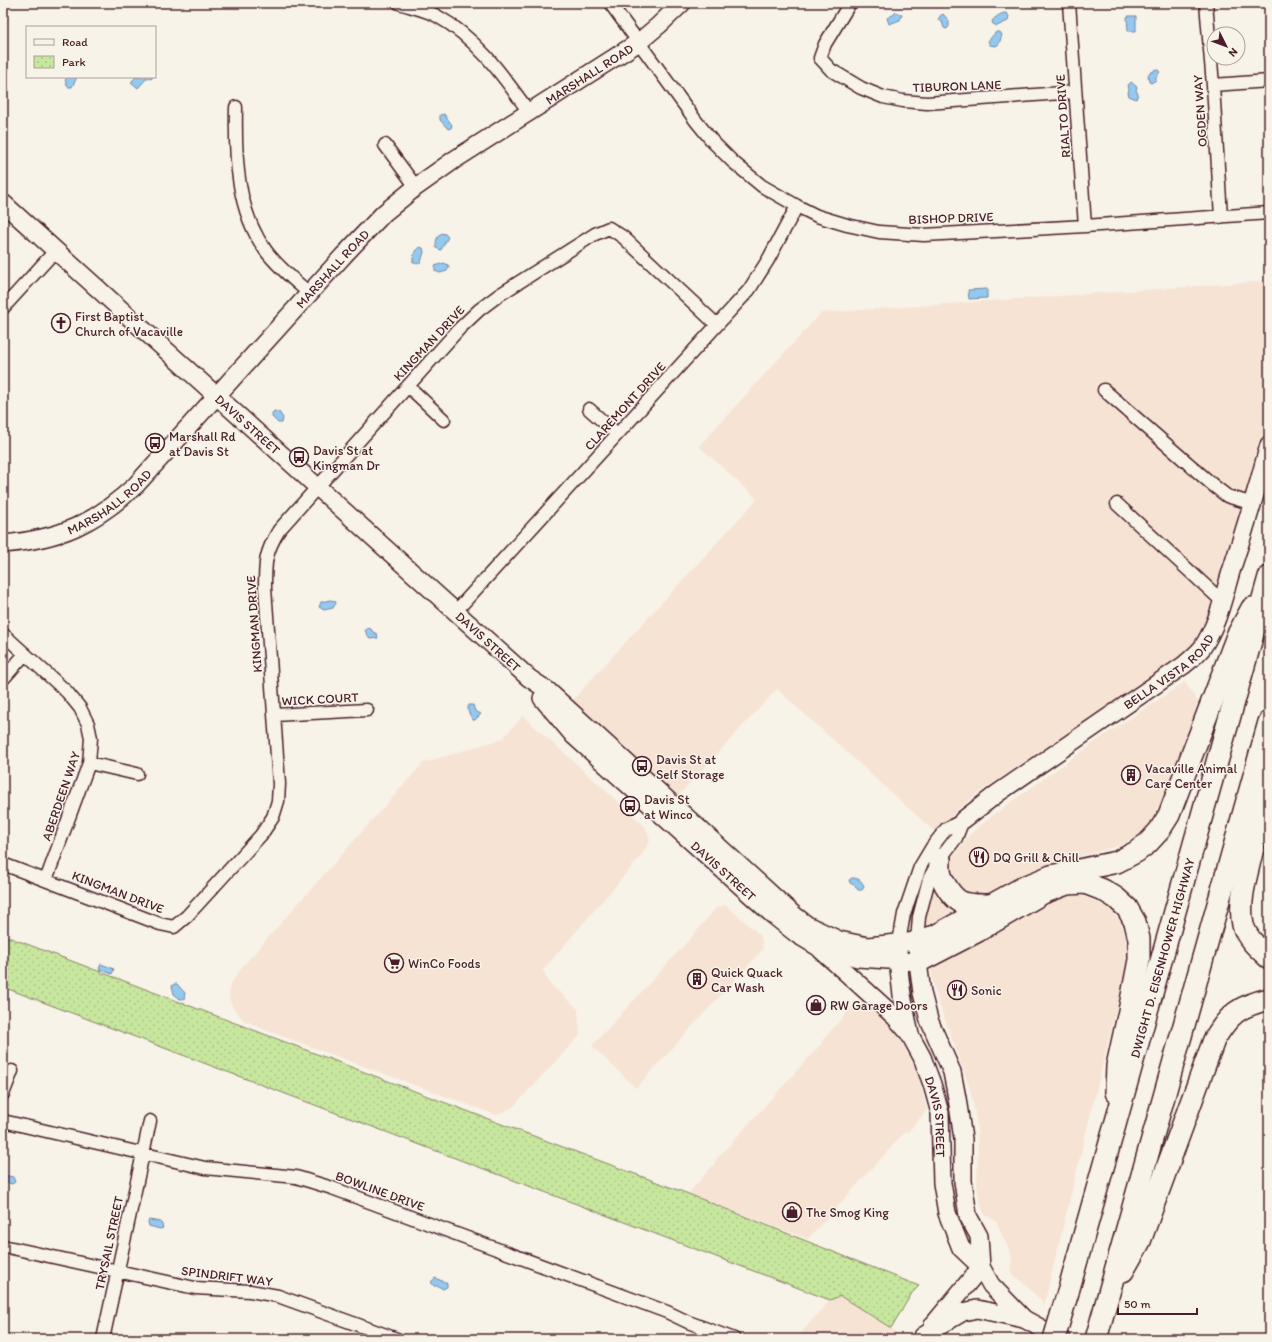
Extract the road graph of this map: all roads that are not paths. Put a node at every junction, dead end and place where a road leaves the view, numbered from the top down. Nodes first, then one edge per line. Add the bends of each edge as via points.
1 (400, 3) edge
2 (610, 3) edge
3 (682, 3) edge
4 (850, 3) edge
5 (1069, 3) edge
6 (1206, 3) edge
7 (639, 42) junction
8 (1269, 81) edge
9 (1213, 85) junction
10 (1075, 92) junction
11 (236, 107) dead end
12 (529, 112) junction
13 (385, 145) dead end
14 (416, 186) junction
15 (3, 203) edge
16 (797, 206) junction
17 (1269, 212) edge
18 (1221, 216) junction
19 (1085, 226) junction
20 (56, 250) junction
21 (309, 293) junction
22 (3, 308) edge
23 (717, 325) junction
24 (408, 386) junction
25 (1104, 390) dead end
26 (216, 396) junction
27 (589, 409) dead end
28 (444, 420) dead end
29 (617, 434) junction
30 (1269, 445) edge
31 (318, 487) junction
32 (1117, 504) dead end
33 (1253, 504) junction
34 (3, 544) edge
35 (1269, 577) edge
36 (1223, 602) junction
37 (456, 611) junction
38 (3, 634) edge
39 (25, 654) junction
40 (529, 678) junction
41 (3, 679) edge
42 (368, 710) dead end
43 (274, 715) junction
44 (1269, 722) edge
45 (89, 763) junction
46 (137, 774) dead end
47 (1269, 780) edge
48 (963, 820) junction
49 (940, 860) junction
50 (3, 864) edge
51 (46, 880) junction
52 (992, 905) junction
53 (908, 942) junction
54 (818, 947) junction
55 (1269, 958) edge
56 (908, 961) junction
57 (1269, 999) edge
58 (910, 1035) junction
59 (12, 1071) dead end
60 (3, 1094) edge
61 (3, 1121) edge
62 (150, 1121) dead end
63 (1114, 1127) junction
64 (143, 1154) junction
65 (3, 1246) edge
66 (982, 1267) junction
67 (118, 1271) junction
68 (1105, 1305) junction
69 (1024, 1319) junction
70 (701, 1333) edge
71 (923, 1338) edge
72 (103, 1339) edge
73 (397, 1339) edge
74 (734, 1339) edge
75 (1054, 1339) edge
76 (1061, 1339) edge
77 (1096, 1339) edge

1 - 12 street via 436,15 484,53
2 - 7 street, BISHOP DRIVE
3 - 7 street, MARSHALL ROAD
4 - 10 street, TIBURON LANE via 825,44 820,58 831,70 861,88 883,97 927,103
5 - 10 street, RIALTO DRIVE
6 - 9 street, OGDEN WAY
7 - 12 street, MARSHALL ROAD
7 - 16 street, BISHOP DRIVE via 713,142 762,186
8 - 9 street
9 - 18 street, OGDEN WAY
10 - 19 street, RIALTO DRIVE
11 - 21 street via 235,138 241,194 252,228 279,267
12 - 14 street, MARSHALL ROAD
13 - 14 street
14 - 21 street, MARSHALL ROAD via 368,229
15 - 20 street, DAVIS STREET
16 - 19 street, BISHOP DRIVE via 817,216 880,232 924,235
16 - 23 street, CLAREMONT DRIVE via 750,290
17 - 18 street, BISHOP DRIVE
18 - 19 street, BISHOP DRIVE
20 - 22 street
20 - 26 street, DAVIS STREET
21 - 26 street, MARSHALL ROAD
23 - 24 street, KINGMAN DRIVE via 623,237 609,228 595,234 479,310
23 - 29 street, CLAREMONT DRIVE
24 - 28 street
24 - 31 street, KINGMAN DRIVE
25 - 33 street via 1227,496
26 - 31 street, DAVIS STREET
26 - 34 street, MARSHALL ROAD via 136,485 108,510 81,525 55,535 27,542
27 - 29 street
29 - 37 street, CLAREMONT DRIVE
30 - 33 street, BELLA VISTA ROAD
31 - 37 street, DAVIS STREET
31 - 43 street, KINGMAN DRIVE via 279,530 270,544 265,562
32 - 36 street
33 - 36 street, BELLA VISTA ROAD
35 - 52 highway via 1237,636 1169,815 1159,831 1142,848 1117,862 1051,876 1024,887
35 - 63 highway, DWIGHT D. EISENHOWER HIGHWAY
36 - 48 street, BELLA VISTA ROAD via 1213,629 1201,649 1184,666 998,793
37 - 40 street, DAVIS STREET
38 - 39 street, ABERDEEN WAY
39 - 41 street
39 - 45 street, ABERDEEN WAY via 67,692 80,708 90,731
40 - 53 street, DAVIS STREET via 547,690 807,925 839,940 868,946
40 - 54 street, DAVIS STREET via 538,693 574,736 773,915
42 - 43 street, WICK COURT
43 - 51 street, KINGMAN DRIVE via 279,784 278,801 273,817 261,835 174,927 160,924
44 - 68 highway
45 - 46 street
45 - 51 street, ABERDEEN WAY
47 - 55 highway via 1242,904 1244,926 1248,936
48 - 49 street via 956,838
48 - 53 street, BELLA VISTA ROAD via 946,828 920,868 904,914
49 - 52 highway via 941,878 950,893 960,901 972,905
49 - 53 street via 929,879 919,917
50 - 51 street, KINGMAN DRIVE
52 - 53 highway via 935,936
53 - 56 street, DAVIS STREET
54 - 56 street, DAVIS STREET via 858,958
54 - 58 street via 894,1016
56 - 58 street, DAVIS STREET via 902,995
56 - 63 highway via 932,956 1043,893 1067,884 1085,883 1116,898 1127,908 1135,922 1139,939 1138,960 1117,1066
56 - 66 street, DAVIS STREET via 922,993 929,1020 952,1072 963,1139 963,1181 968,1216 979,1236
57 - 68 highway via 1253,1002 1236,1011 1224,1023 1214,1040 1140,1241
58 - 66 street, DAVIS STREET via 922,1057 940,1113 942,1183 947,1213 961,1248
59 - 60 street
61 - 64 street, BOWLINE DRIVE
62 - 64 street, TRYSAIL STREET
63 - 75 highway, DWIGHT D. EISENHOWER HIGHWAY, bridge
64 - 67 street, TRYSAIL STREET
64 - 70 street, BOWLINE DRIVE via 205,1168 296,1178 332,1188 667,1312
65 - 67 street, SPINDRIFT WAY
66 - 69 street, DAVIS STREET via 991,1285
66 - 71 street
67 - 72 street, TRYSAIL STREET
67 - 73 street, SPINDRIFT WAY via 195,1288 250,1291 278,1296
68 - 77 highway
69 - 71 street via 977,1309 963,1312
69 - 76 street, DAVIS STREET
70 - 74 street, BOWLINE DRIVE

